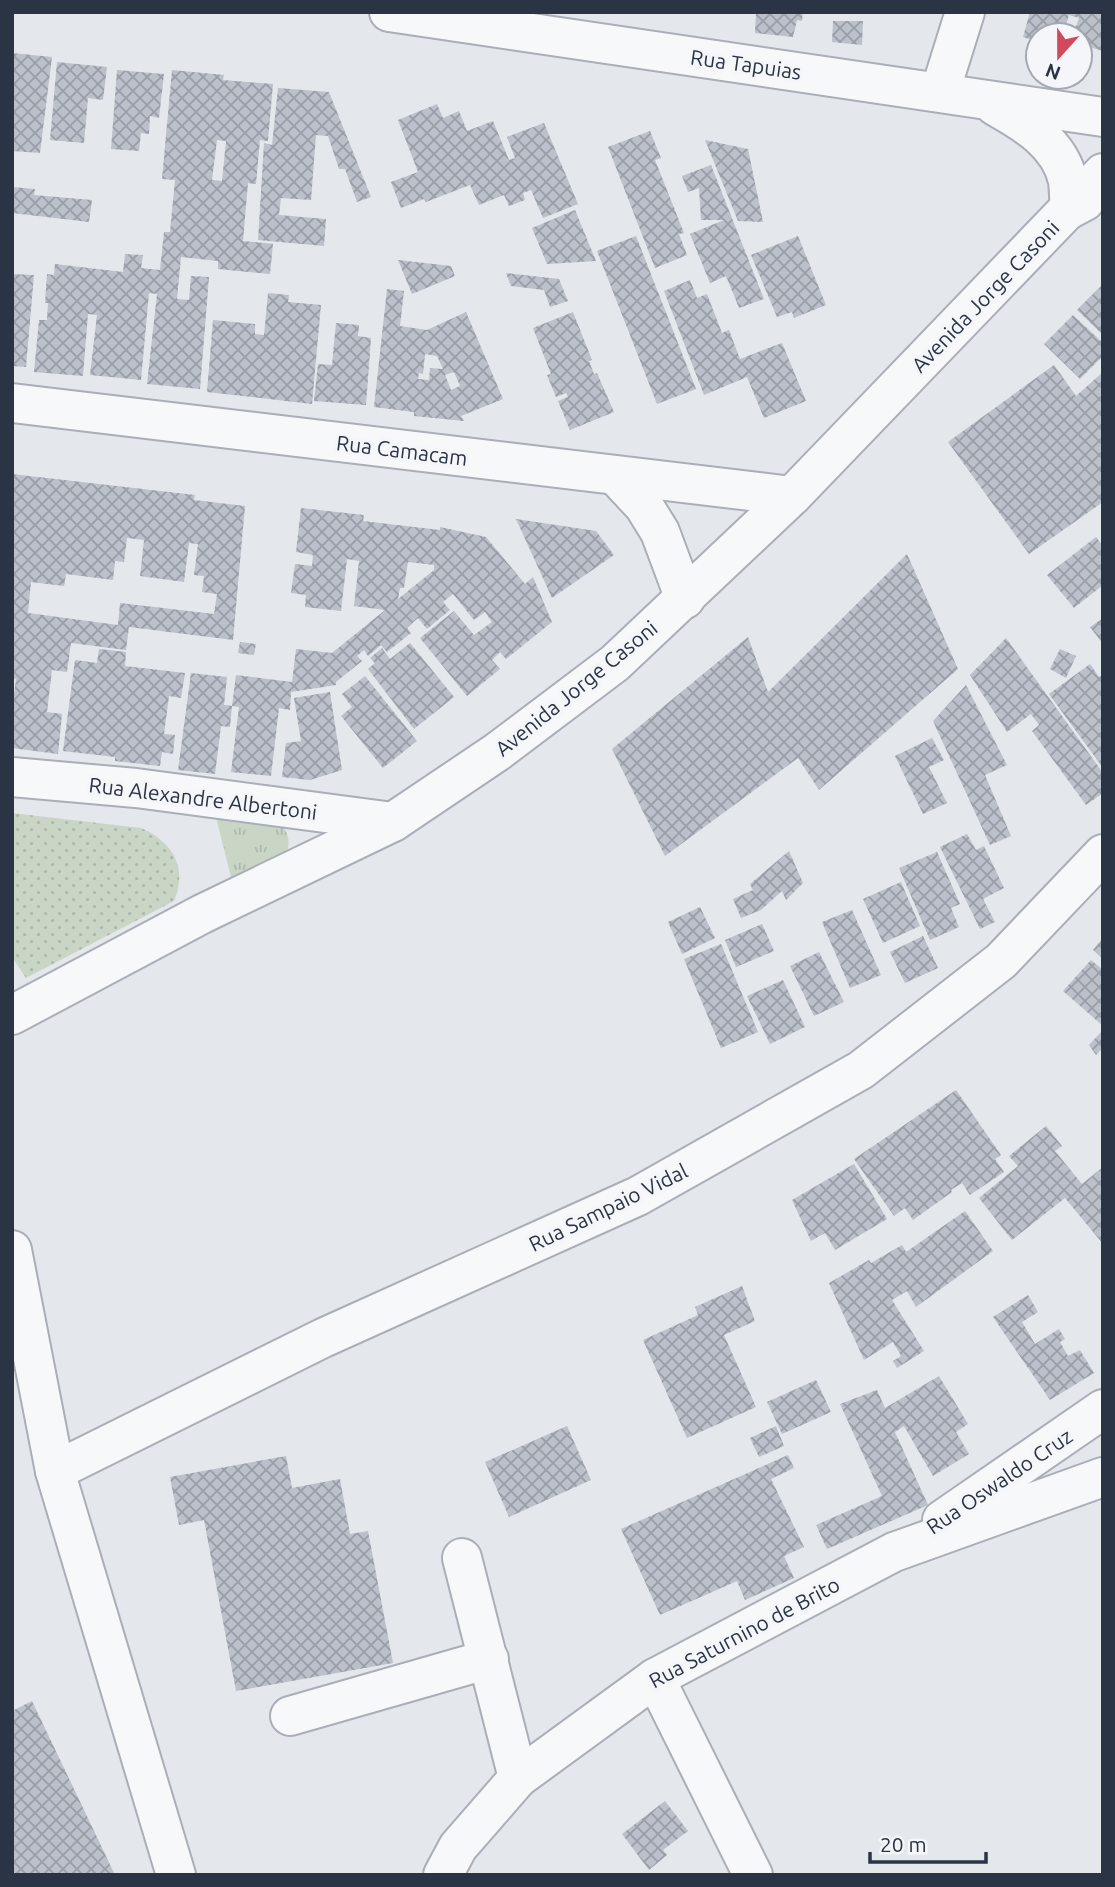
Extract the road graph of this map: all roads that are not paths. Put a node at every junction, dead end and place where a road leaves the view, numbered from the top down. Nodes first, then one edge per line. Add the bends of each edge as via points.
1 (389, 12) edge
2 (965, 12) edge
3 (940, 92) junction
4 (981, 98) junction
5 (1103, 117) edge
6 (1103, 173) edge
7 (1103, 191) edge
8 (1070, 209) junction
9 (12, 403) edge
10 (616, 476) junction
11 (792, 496) junction
12 (685, 599) junction
13 (12, 777) edge
14 (393, 822) junction
15 (1103, 854) edge
16 (12, 1015) edge
17 (12, 1250) edge
18 (1103, 1409) edge
19 (55, 1471) junction
20 (1103, 1477) edge
21 (894, 1552) junction
22 (463, 1558) dead end
23 (489, 1659) junction
24 (655, 1678) junction
25 (290, 1716) dead end
26 (518, 1778) junction
27 (458, 1866) edge
28 (176, 1875) edge
29 (753, 1875) edge

1 - 3 street, Rua Tapuias
2 - 3 street
3 - 4 street, Rua Tapuias
4 - 5 street, Rua Tapuias
4 - 8 street via 1047,142 1065,173
6 - 8 street, Avenida Jorge Casoni
7 - 8 street
8 - 11 street, Avenida Jorge Casoni
9 - 10 street, Rua Camacam
10 - 11 street, Rua Camacam
10 - 12 street via 660,532
11 - 12 street, Avenida Jorge Casoni
12 - 14 street, Avenida Jorge Casoni via 615,663 458,780
13 - 14 street, Rua Alexandre Albertoni via 136,788
14 - 16 street, Avenida Jorge Casoni via 202,914
15 - 19 street, Rua Sampaio Vidal via 1001,961 862,1070 638,1196 323,1338
17 - 19 street
18 - 21 street, Rua Oswaldo Cruz
19 - 28 street
20 - 21 street, Rua Saturnino de Brito
21 - 24 street, Rua Saturnino de Brito
22 - 23 street
23 - 25 street
23 - 26 street
24 - 26 street, Rua Saturnino de Brito
24 - 29 street
26 - 27 street, Rua Saturnino de Brito

